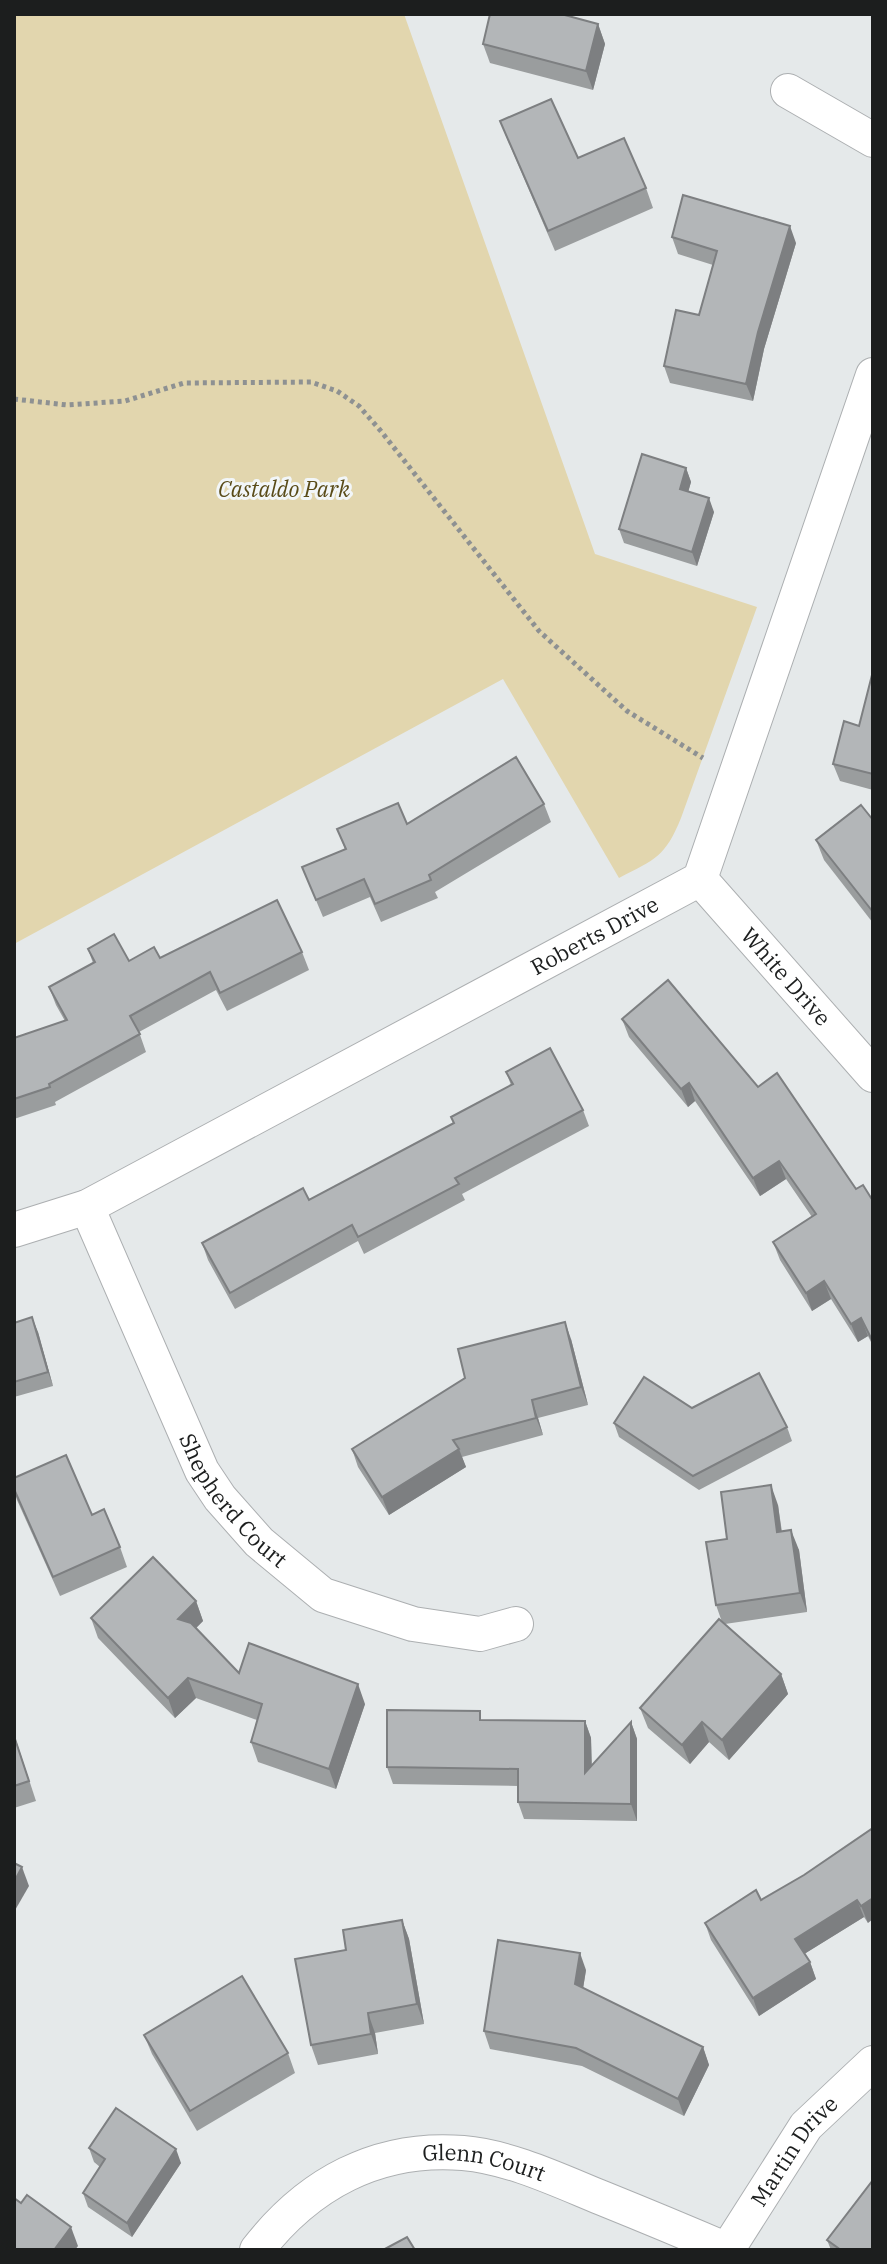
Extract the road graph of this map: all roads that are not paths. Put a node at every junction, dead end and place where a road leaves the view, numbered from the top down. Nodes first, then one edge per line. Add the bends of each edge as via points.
1 (788, 91) dead end
2 (873, 140) edge
3 (873, 375) edge
4 (861, 443) edge
5 (700, 879) junction
6 (873, 1075) edge
7 (87, 1207) junction
8 (14, 1230) edge
9 (516, 1624) dead end
10 (873, 2063) edge
11 (257, 2250) edge
12 (727, 2250) edge

1 - 2 street
3 - 4 street
4 - 5 street
5 - 6 street, White Drive
5 - 7 street, Roberts Drive
7 - 8 street, Roberts Drive
7 - 9 street, Shepherd Court via 202,1471 259,1542 323,1595 398,1619 480,1634
10 - 12 street, Martin Drive via 806,2126
11 - 12 street, Glenn Court via 276,2225 333,2180 376,2161 428,2152 480,2156 541,2174

